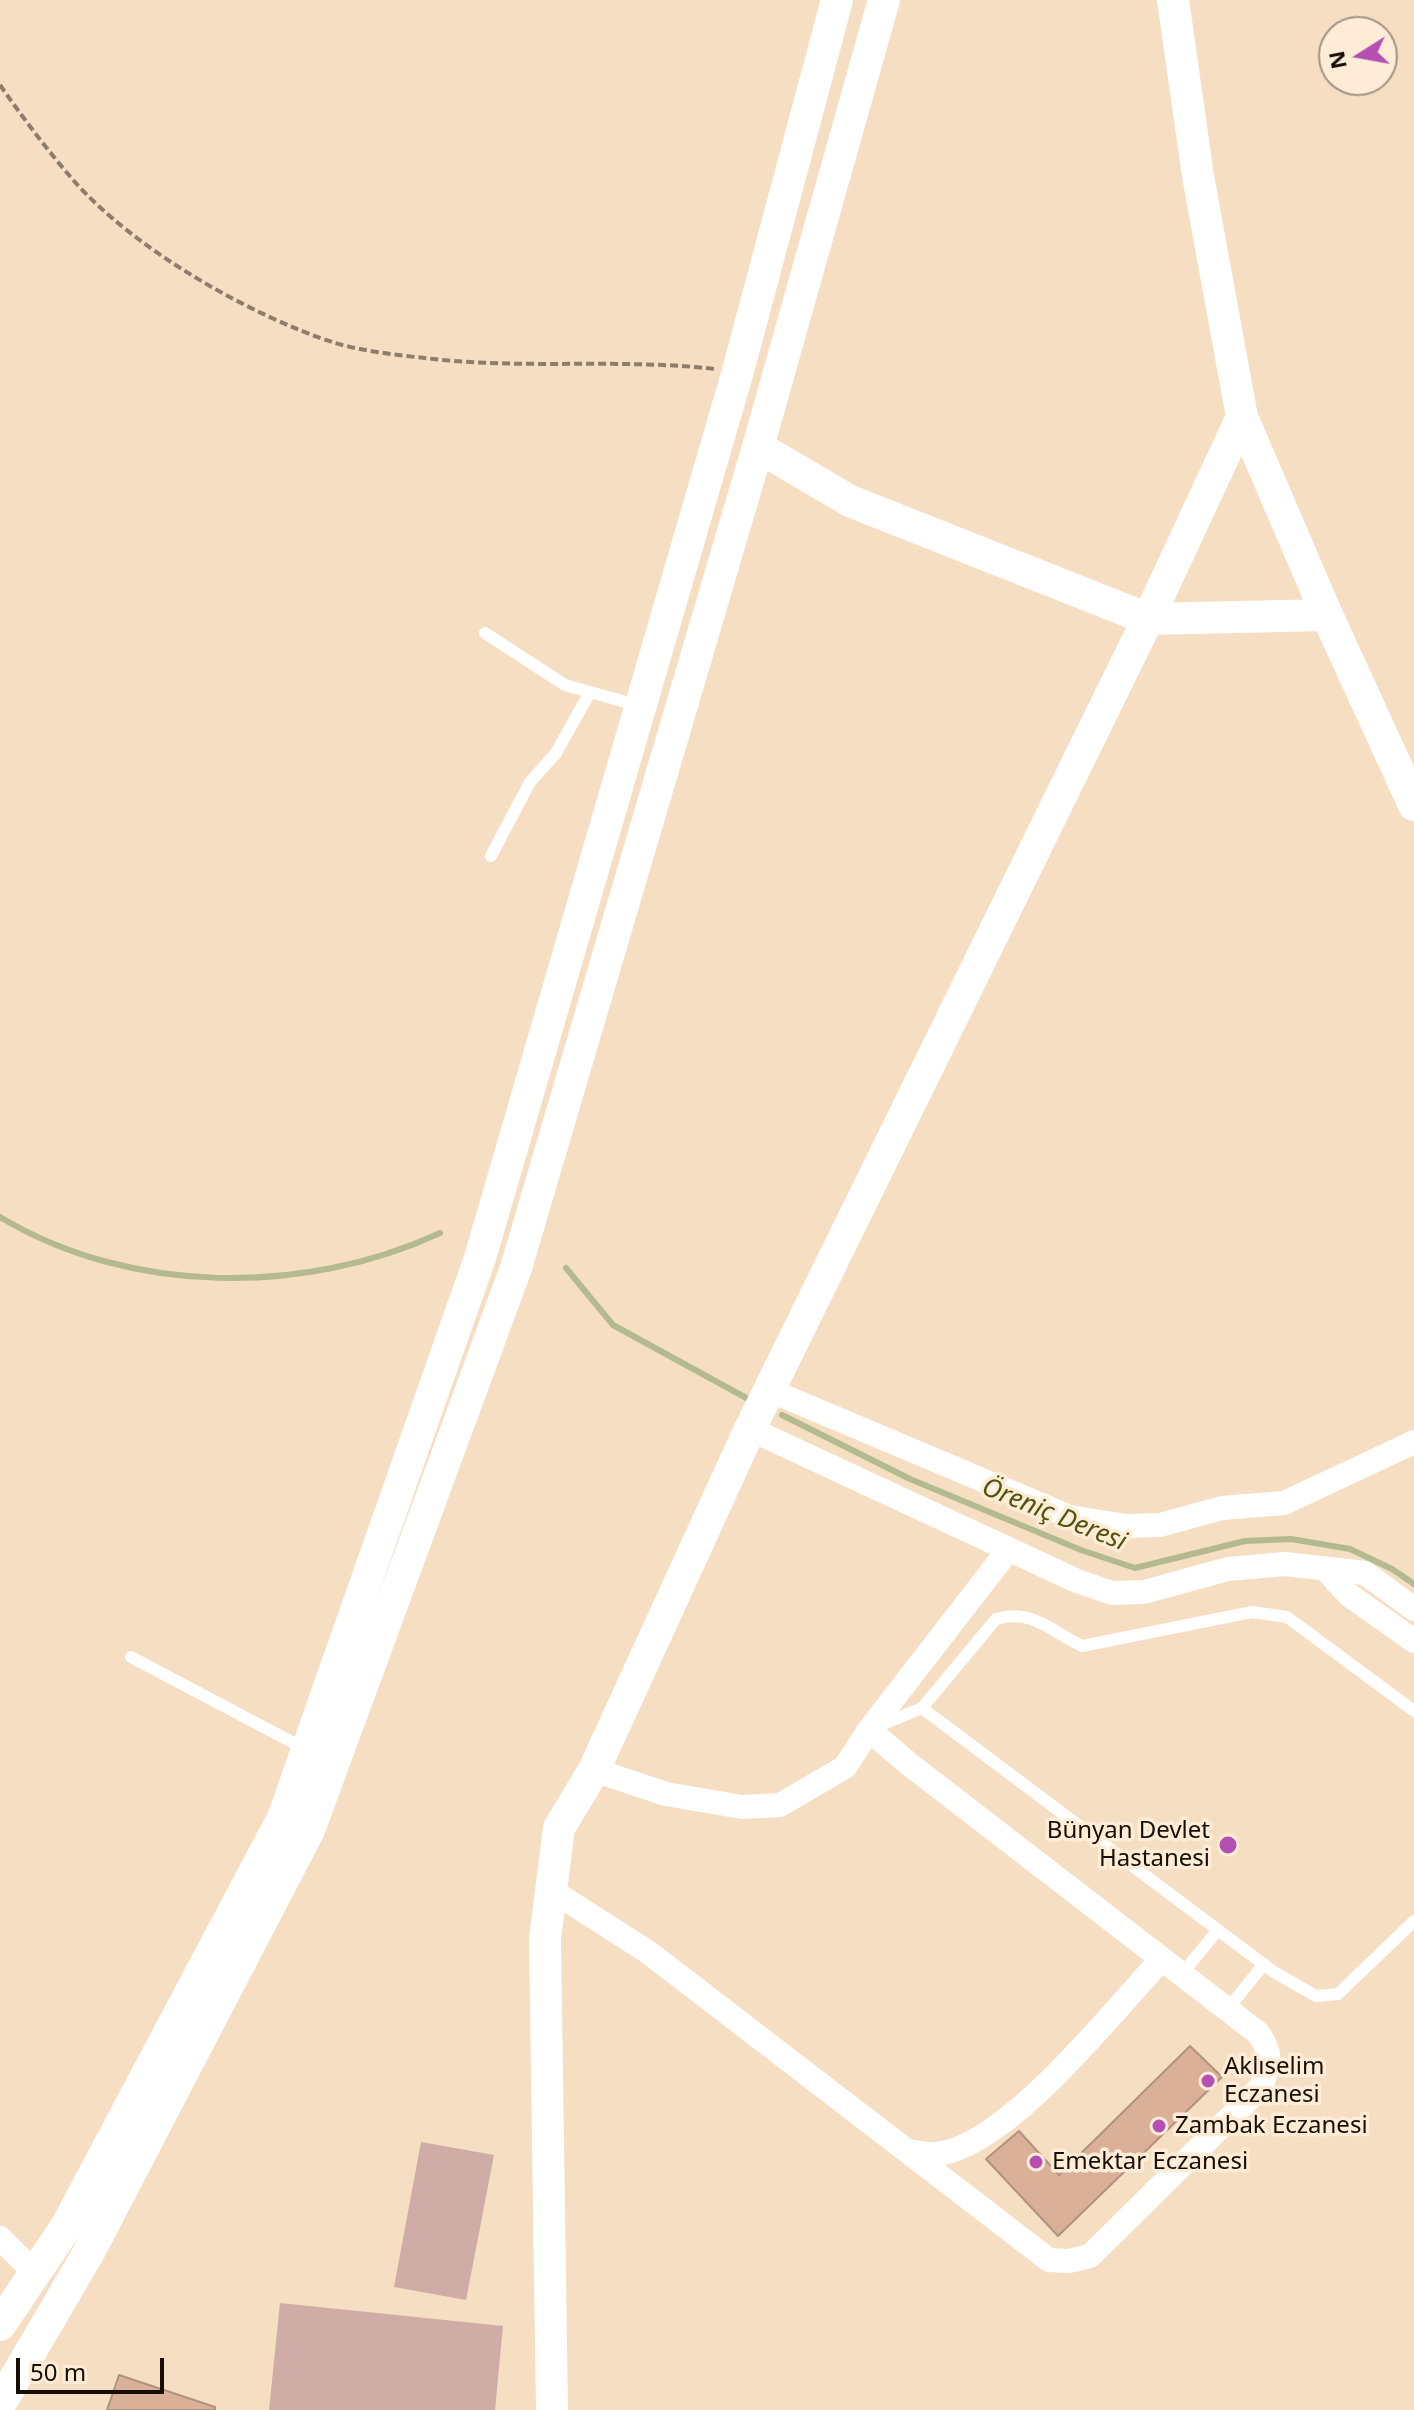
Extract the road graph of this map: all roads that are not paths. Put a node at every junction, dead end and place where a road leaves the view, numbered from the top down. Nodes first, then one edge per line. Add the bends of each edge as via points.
1 (837, 0) edge
2 (884, 0) edge
3 (1173, 0) edge
4 (1242, 417) junction
5 (758, 447) junction
6 (1327, 615) junction
7 (1148, 619) junction
8 (485, 633) dead end
9 (589, 694) junction
10 (640, 706) junction
11 (1414, 805) edge
12 (491, 856) dead end
13 (769, 1390) junction
14 (750, 1429) junction
15 (1414, 1442) edge
16 (1009, 1549) junction
17 (1326, 1570) junction
18 (1414, 1609) edge
19 (1414, 1641) edge
20 (131, 1657) dead end
21 (922, 1708) junction
22 (1414, 1711) edge
23 (869, 1730) junction
24 (307, 1750) junction
25 (594, 1770) junction
26 (551, 1890) junction
27 (1414, 1921) edge
28 (1218, 1930) junction
29 (1161, 1960) junction
30 (1264, 1964) junction
31 (1181, 1975) junction
32 (1227, 2010) junction
33 (904, 2150) junction
34 (0, 2238) edge
35 (35, 2273) junction
36 (0, 2325) edge
37 (0, 2404) edge
38 (552, 2410) edge

1 - 10 main road via 738,371
2 - 5 main road
3 - 4 main road via 1198,176
4 - 6 main road
4 - 7 main road
5 - 7 main road via 850,501
5 - 37 main road via 516,1268 309,1830 89,2252
6 - 7 main road
6 - 11 main road
7 - 13 main road
8 - 9 lane via 565,685
9 - 10 lane
9 - 12 lane via 556,753 530,782
10 - 24 main road via 480,1258
13 - 14 main road
13 - 15 street via 1070,1517 1107,1524 1160,1525 1222,1508 1284,1503
14 - 16 street
14 - 25 main road
16 - 17 street via 1112,1593 1144,1592 1245,1566
16 - 23 street
17 - 18 street via 1365,1573
17 - 19 street via 1349,1595
20 - 24 lane
21 - 22 lane via 996,1619 1012,1614 1034,1617 1082,1646 1252,1612 1287,1617
21 - 23 lane
21 - 28 lane
23 - 25 street via 845,1767 780,1805 742,1807 666,1794
23 - 29 street
24 - 35 main road via 283,1818 66,2227
25 - 26 main road via 559,1828
26 - 33 street via 648,1952
26 - 38 main road via 545,1938
27 - 30 lane via 1338,1994 1316,1996
28 - 30 lane
28 - 31 lane
29 - 31 street
29 - 33 street via 1019,2110 957,2149 935,2155
30 - 32 lane
31 - 32 street
32 - 33 street via 1258,2033 1269,2049 1261,2087 1090,2256 1049,2260
34 - 35 street
35 - 36 main road

